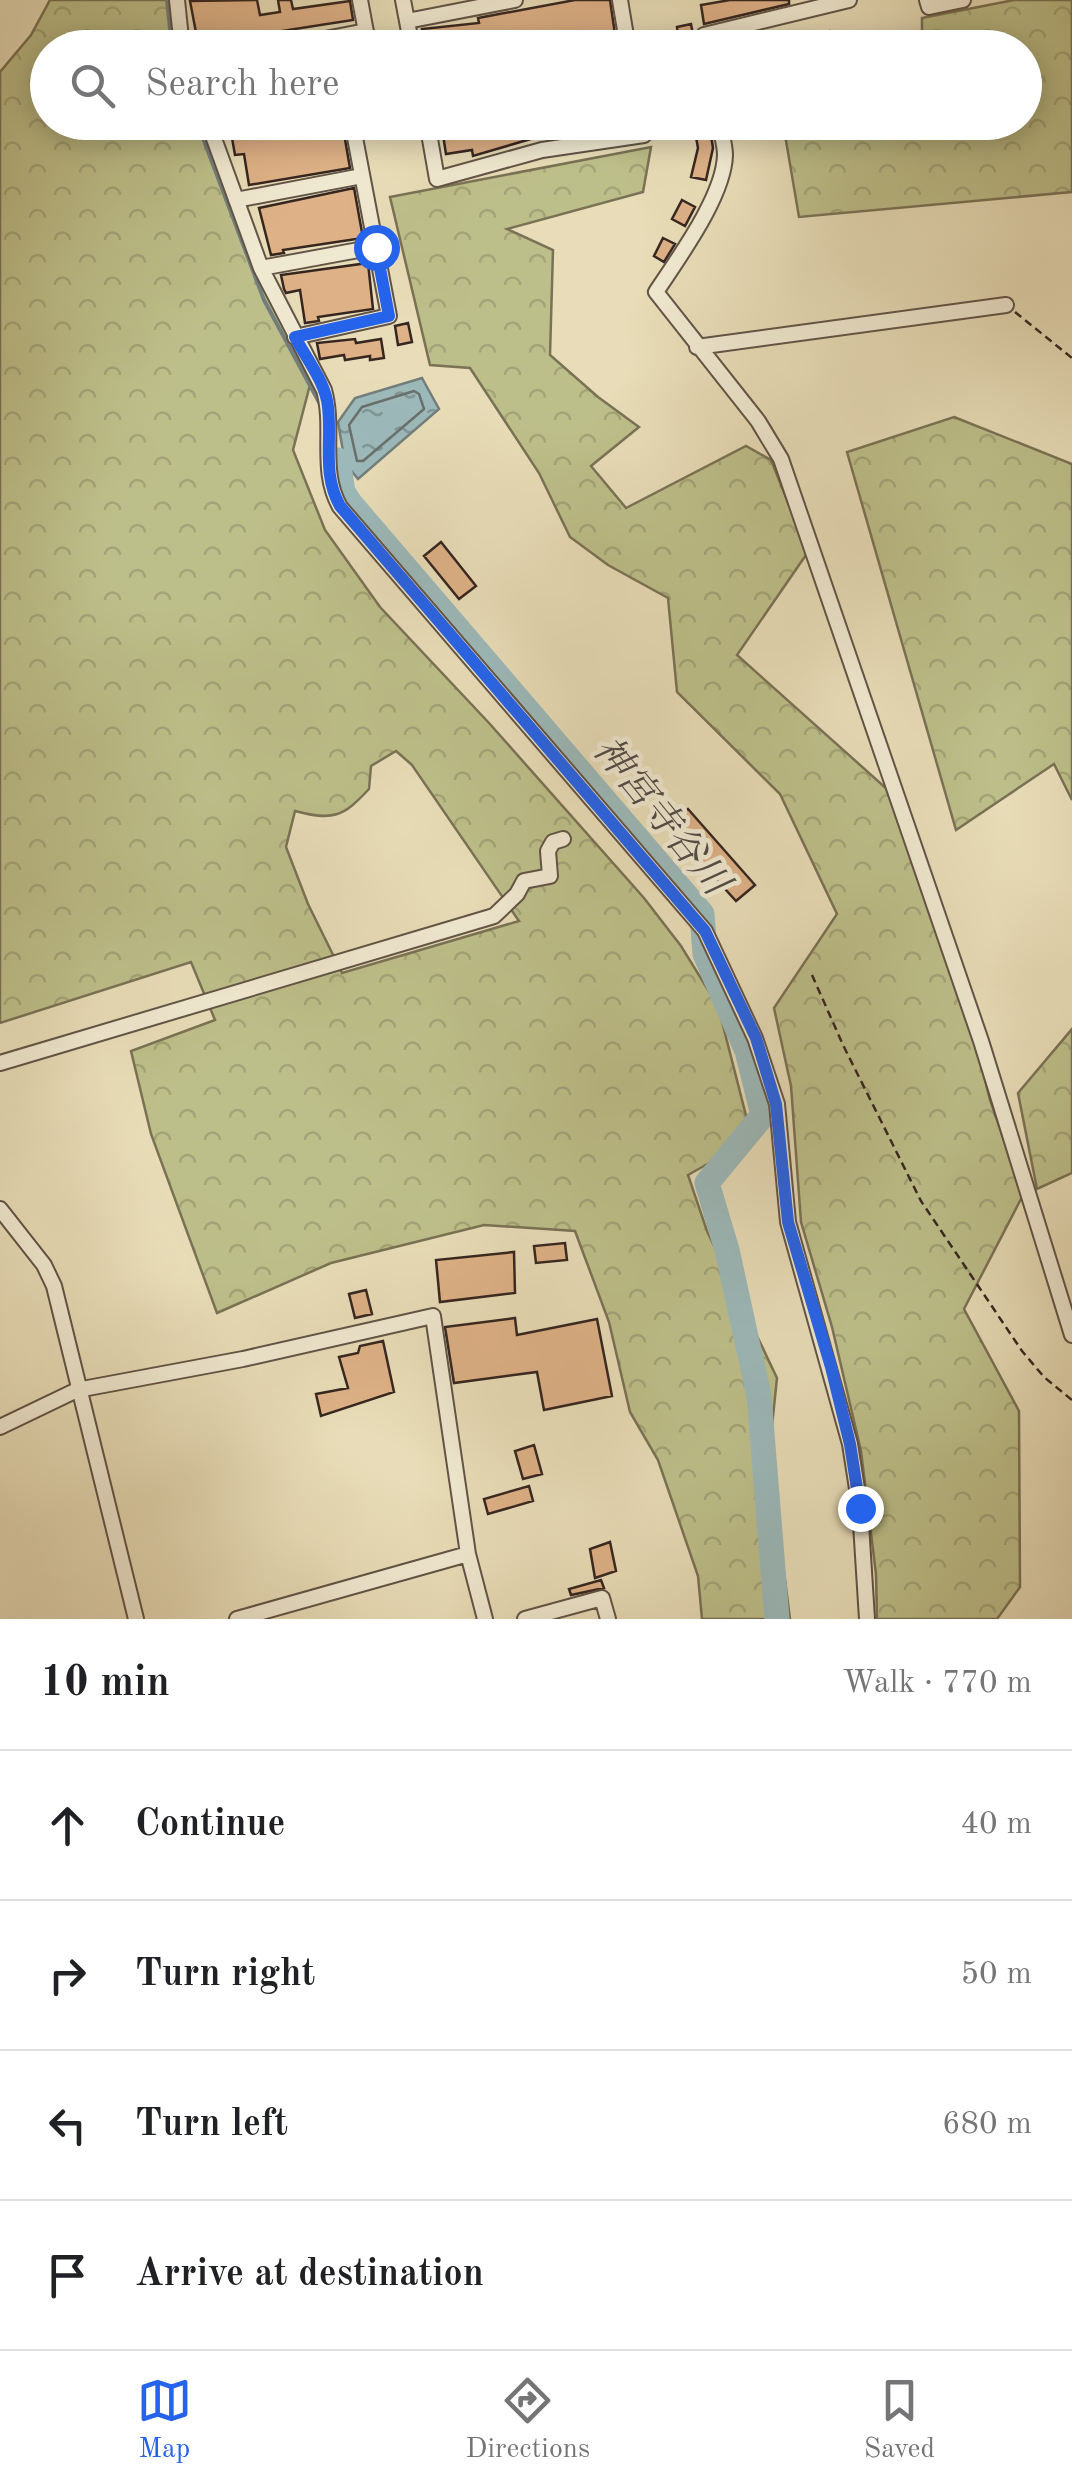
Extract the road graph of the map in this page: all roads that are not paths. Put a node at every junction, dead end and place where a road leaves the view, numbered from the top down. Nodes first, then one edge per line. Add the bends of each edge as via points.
1 (177, 0) edge
2 (360, 0) edge
3 (403, 0) edge
4 (515, 0) edge
5 (620, 0) edge
6 (849, 0) edge
7 (928, 0) edge
8 (962, 0) edge
9 (407, 20) junction
10 (180, 30) edge
11 (366, 30) edge
12 (409, 30) edge
13 (625, 30) edge
14 (725, 30) edge
15 (215, 140) edge
16 (355, 140) edge
17 (429, 140) edge
18 (610, 140) edge
19 (722, 140) edge
20 (362, 176) junction
21 (236, 200) junction
22 (376, 247) junction
23 (262, 268) junction
24 (1006, 305) road end
25 (295, 337) junction
26 (697, 348) junction
27 (564, 840) dead end
28 (0, 1063) edge
29 (0, 1209) edge
30 (1072, 1335) edge
31 (77, 1390) junction
32 (0, 1428) edge
33 (468, 1554) junction
34 (259, 1616) edge
35 (136, 1619) edge
36 (237, 1619) edge
37 (485, 1619) edge
38 (524, 1619) edge
39 (608, 1619) edge
40 (867, 1619) edge

1 - 10 street
2 - 11 street
3 - 9 street
4 - 9 street
5 - 13 street
6 - 14 street
7 - 8 street via 929,6
9 - 12 street
15 - 21 street
16 - 20 street
17 - 18 street via 437,179 542,150
19 - 26 street via 718,184 656,292
20 - 21 street
20 - 22 street
21 - 23 street
22 - 23 street
22 - 25 street via 389,316
23 - 25 street
24 - 26 street
25 - 40 street via 328,405 328,472 340,506 717,950 776,1104 788,1222 850,1444
26 - 30 street via 781,459 982,1041
27 - 28 street via 549,847 550,876 524,881 494,916
29 - 31 street via 54,1286
31 - 32 street
31 - 33 street via 433,1316
31 - 35 street
33 - 34 street
33 - 37 street
34 - 36 street
38 - 39 street via 602,1598

